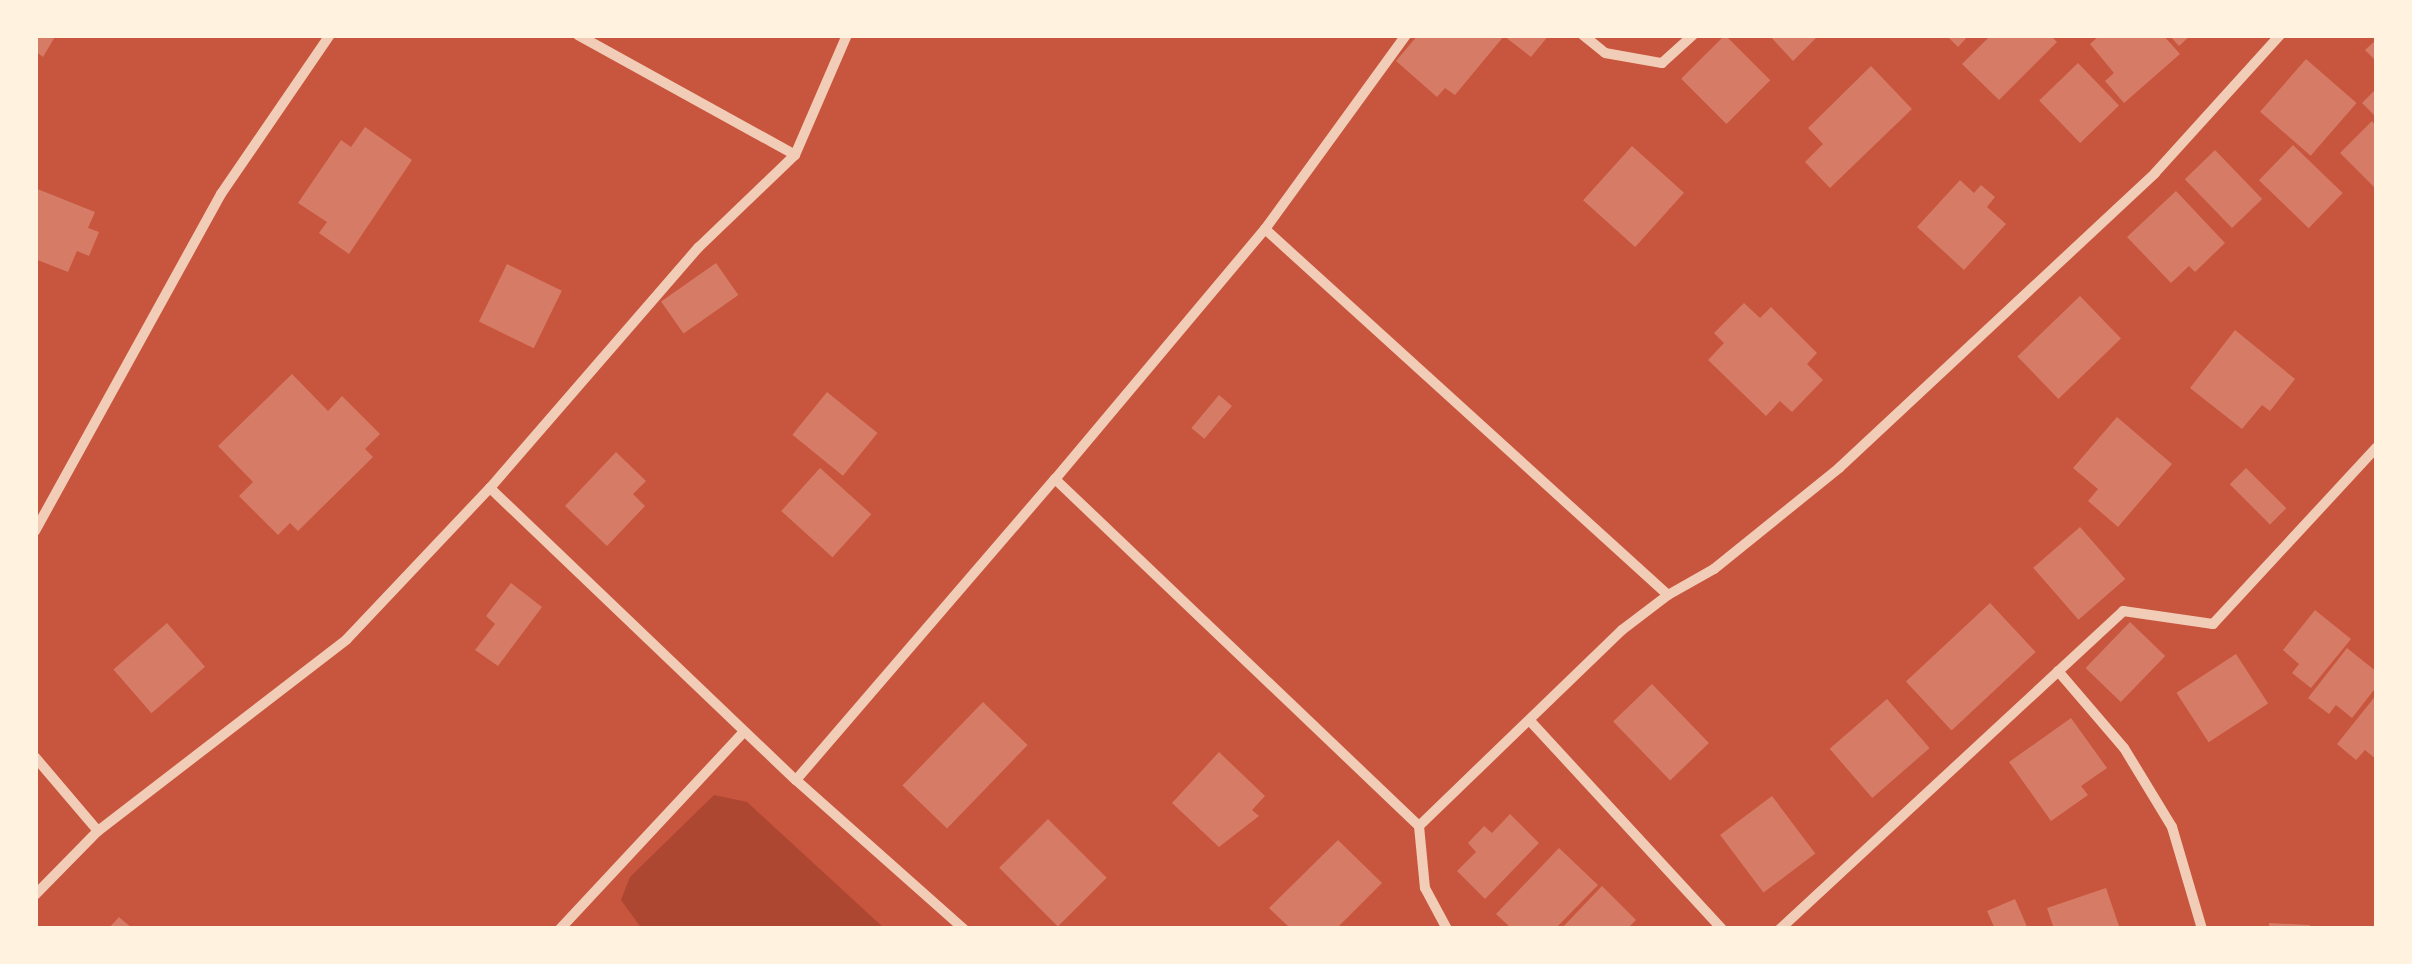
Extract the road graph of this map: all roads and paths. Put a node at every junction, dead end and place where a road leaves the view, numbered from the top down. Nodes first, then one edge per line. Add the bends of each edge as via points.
1 (330, 35) edge
2 (578, 35) edge
3 (847, 35) edge
4 (1406, 35) edge
5 (1583, 35) edge
6 (1693, 35) edge
7 (2280, 35) edge
8 (795, 154) junction
9 (1264, 229) junction
10 (2377, 447) edge
11 (1055, 480) junction
12 (490, 488) junction
13 (35, 532) edge
14 (1668, 595) junction
15 (2058, 671) junction
16 (1532, 723) junction
17 (744, 732) junction
18 (35, 757) edge
19 (796, 780) junction
20 (1419, 826) junction
21 (98, 831) junction
22 (35, 894) edge
23 (560, 929) edge
24 (964, 929) edge
25 (1447, 929) edge
26 (1722, 929) edge
27 (1780, 929) edge
28 (2202, 929) edge

1 - 13 street via 221,194
2 - 8 street
3 - 8 street
4 - 9 street
5 - 6 street via 1605,53 1662,63
7 - 14 street via 2155,173 1839,468 1714,569
8 - 12 street via 700,247
9 - 11 street
9 - 14 street
10 - 15 street via 2213,624 2123,611
11 - 19 street
11 - 20 street
12 - 17 street
12 - 21 street via 346,640
14 - 16 street via 1622,630
15 - 27 street
15 - 28 street via 2124,748 2172,827
16 - 20 street
16 - 26 street
17 - 19 street
17 - 23 street
18 - 21 street
19 - 24 street
20 - 25 street via 1425,888
21 - 22 street

